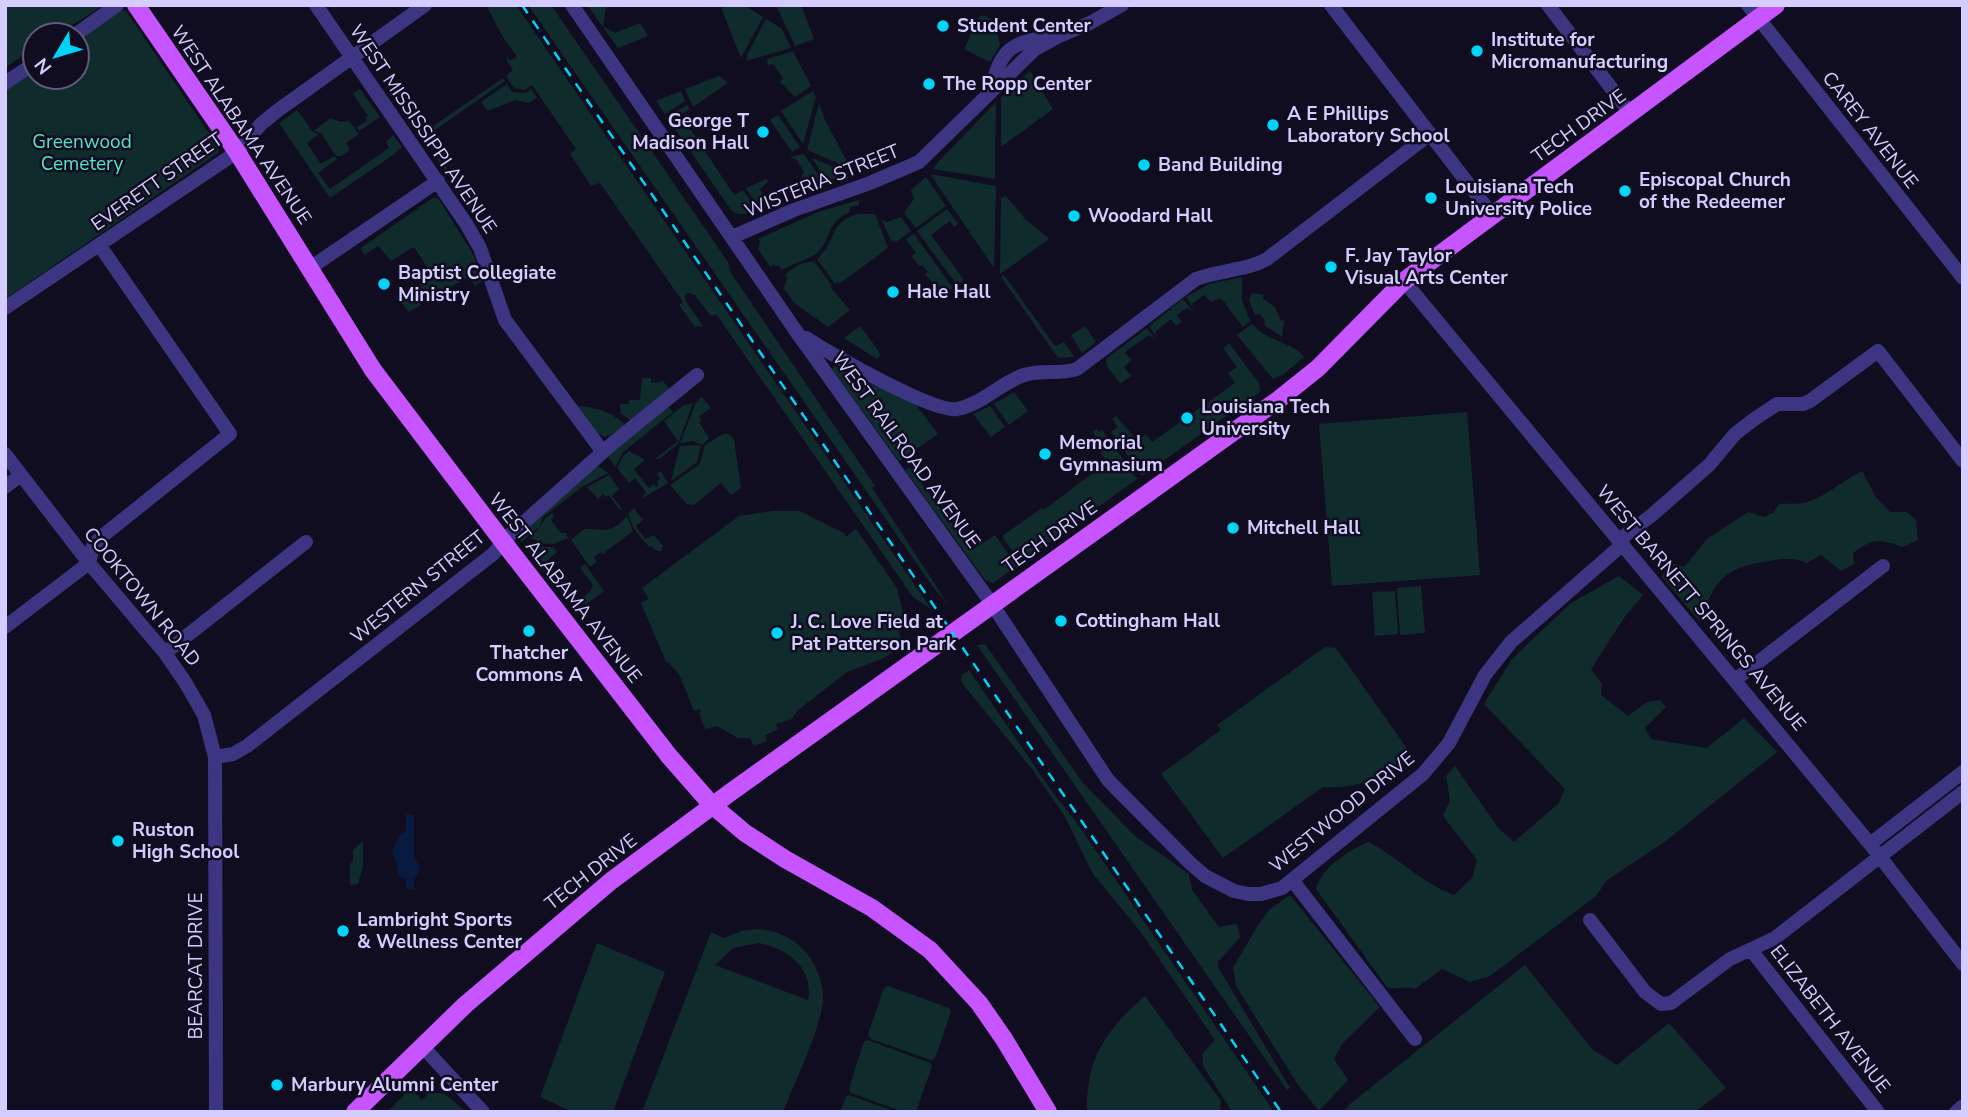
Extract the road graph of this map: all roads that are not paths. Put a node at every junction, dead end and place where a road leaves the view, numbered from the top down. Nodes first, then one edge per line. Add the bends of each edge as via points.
1 (117, 5) edge
2 (136, 5) edge
3 (317, 5) edge
4 (425, 5) edge
5 (572, 5) edge
6 (1122, 5) edge
7 (1331, 5) edge
8 (1548, 5) edge
9 (1776, 5) edge
10 (1753, 12) edge
11 (91, 24) edge
12 (1059, 36) junction
13 (353, 56) junction
14 (21, 72) edge
15 (5, 83) edge
16 (990, 91) junction
17 (1631, 114) junction
18 (1430, 134) junction
19 (237, 152) junction
20 (438, 181) junction
21 (1493, 216) junction
22 (732, 237) junction
23 (100, 246) junction
24 (310, 268) junction
25 (1963, 278) edge
26 (1404, 281) junction
27 (5, 308) edge
28 (798, 334) junction
29 (698, 375) dead end
30 (603, 452) junction
31 (5, 454) edge
32 (1963, 461) edge
33 (21, 475) junction
34 (5, 487) edge
35 (306, 542) dead end
36 (1621, 542) junction
37 (504, 543) junction
38 (89, 563) junction
39 (1883, 566) dead end
40 (992, 604) junction
41 (5, 627) edge
42 (164, 653) junction
43 (1735, 680) junction
44 (215, 757) junction
45 (1963, 772) edge
46 (214, 779) joint
47 (1963, 792) edge
48 (712, 805) junction
49 (1870, 844) junction
50 (1880, 856) junction
51 (1293, 881) junction
52 (1234, 891) joint
53 (1590, 920) dead end
54 (1751, 950) junction
55 (1963, 964) edge
56 (1415, 1039) dead end
57 (422, 1046) junction
58 (1963, 1106) edge
59 (216, 1112) edge
60 (355, 1112) edge
61 (483, 1112) edge
62 (1048, 1112) edge
63 (1878, 1112) edge
64 (1956, 1112) edge

1 - 11 street
2 - 19 main road, WEST ALABAMA AVENUE
3 - 13 street, WEST MISSISSIPPI AVENUE
4 - 13 street, EVERETT STREET
5 - 22 street, WEST RAILROAD AVENUE
6 - 12 street, WISTERIA STREET
7 - 18 street
8 - 17 street
9 - 10 main road, TECH DRIVE
10 - 17 main road, TECH DRIVE
10 - 25 street, CAREY AVENUE
12 - 16 street, WISTERIA STREET via 1026,57
12 - 16 street via 1025,40 1008,50 999,61
13 - 19 street, EVERETT STREET via 261,124
13 - 20 street, WEST MISSISSIPPI AVENUE
14 - 15 street
16 - 22 street, WISTERIA STREET via 919,162
17 - 21 main road, TECH DRIVE
18 - 21 street
18 - 28 street via 1268,259 1196,279 1077,369 1022,376 953,410 929,404
19 - 23 street, EVERETT STREET
19 - 24 main road, WEST ALABAMA AVENUE
20 - 24 street
20 - 30 street, WEST MISSISSIPPI AVENUE via 480,248 505,320
21 - 26 main road, TECH DRIVE
22 - 28 street, WEST RAILROAD AVENUE
23 - 27 street, EVERETT STREET
23 - 38 street via 230,434 100,538
24 - 37 main road, WEST ALABAMA AVENUE via 373,370
26 - 36 street, WEST BARNETT SPRINGS AVENUE
26 - 40 main road, TECH DRIVE via 1318,368 1278,400
28 - 40 street, WEST RAILROAD AVENUE
29 - 30 street, WESTERN STREET
30 - 37 street, WESTERN STREET
31 - 33 street, COOKTOWN ROAD
32 - 36 street, WESTWOOD DRIVE via 1878,351 1810,401 1776,404 1753,420
33 - 34 street
33 - 38 street, COOKTOWN ROAD
35 - 42 street
36 - 43 street, WEST BARNETT SPRINGS AVENUE
36 - 51 street, WESTWOOD DRIVE via 1506,648 1485,676 1449,743 1423,774
37 - 44 street, WESTERN STREET via 247,746
37 - 48 main road, WEST ALABAMA AVENUE
38 - 41 street
38 - 42 street, COOKTOWN ROAD
39 - 43 street
40 - 48 main road, TECH DRIVE
40 - 52 street, WEST RAILROAD AVENUE via 1108,780 1190,863
42 - 44 street, COOKTOWN ROAD via 200,708
43 - 49 street, WEST BARNETT SPRINGS AVENUE
44 - 46 street, COOKTOWN ROAD
45 - 49 street
46 - 59 street, BEARCAT DRIVE
47 - 50 street
48 - 57 main road, TECH DRIVE via 552,929
48 - 62 main road, WEST ALABAMA AVENUE via 766,847 872,908 930,950 985,1011
49 - 50 street, WEST BARNETT SPRINGS AVENUE
50 - 54 street via 1775,938
50 - 55 street, WEST BARNETT SPRINGS AVENUE
51 - 52 street, WESTWOOD DRIVE via 1261,894
51 - 56 street
53 - 54 street via 1645,992 1661,1004 1671,1003 1730,959
54 - 63 street, ELIZABETH AVENUE
57 - 60 main road, TECH DRIVE
57 - 61 street
58 - 64 street

